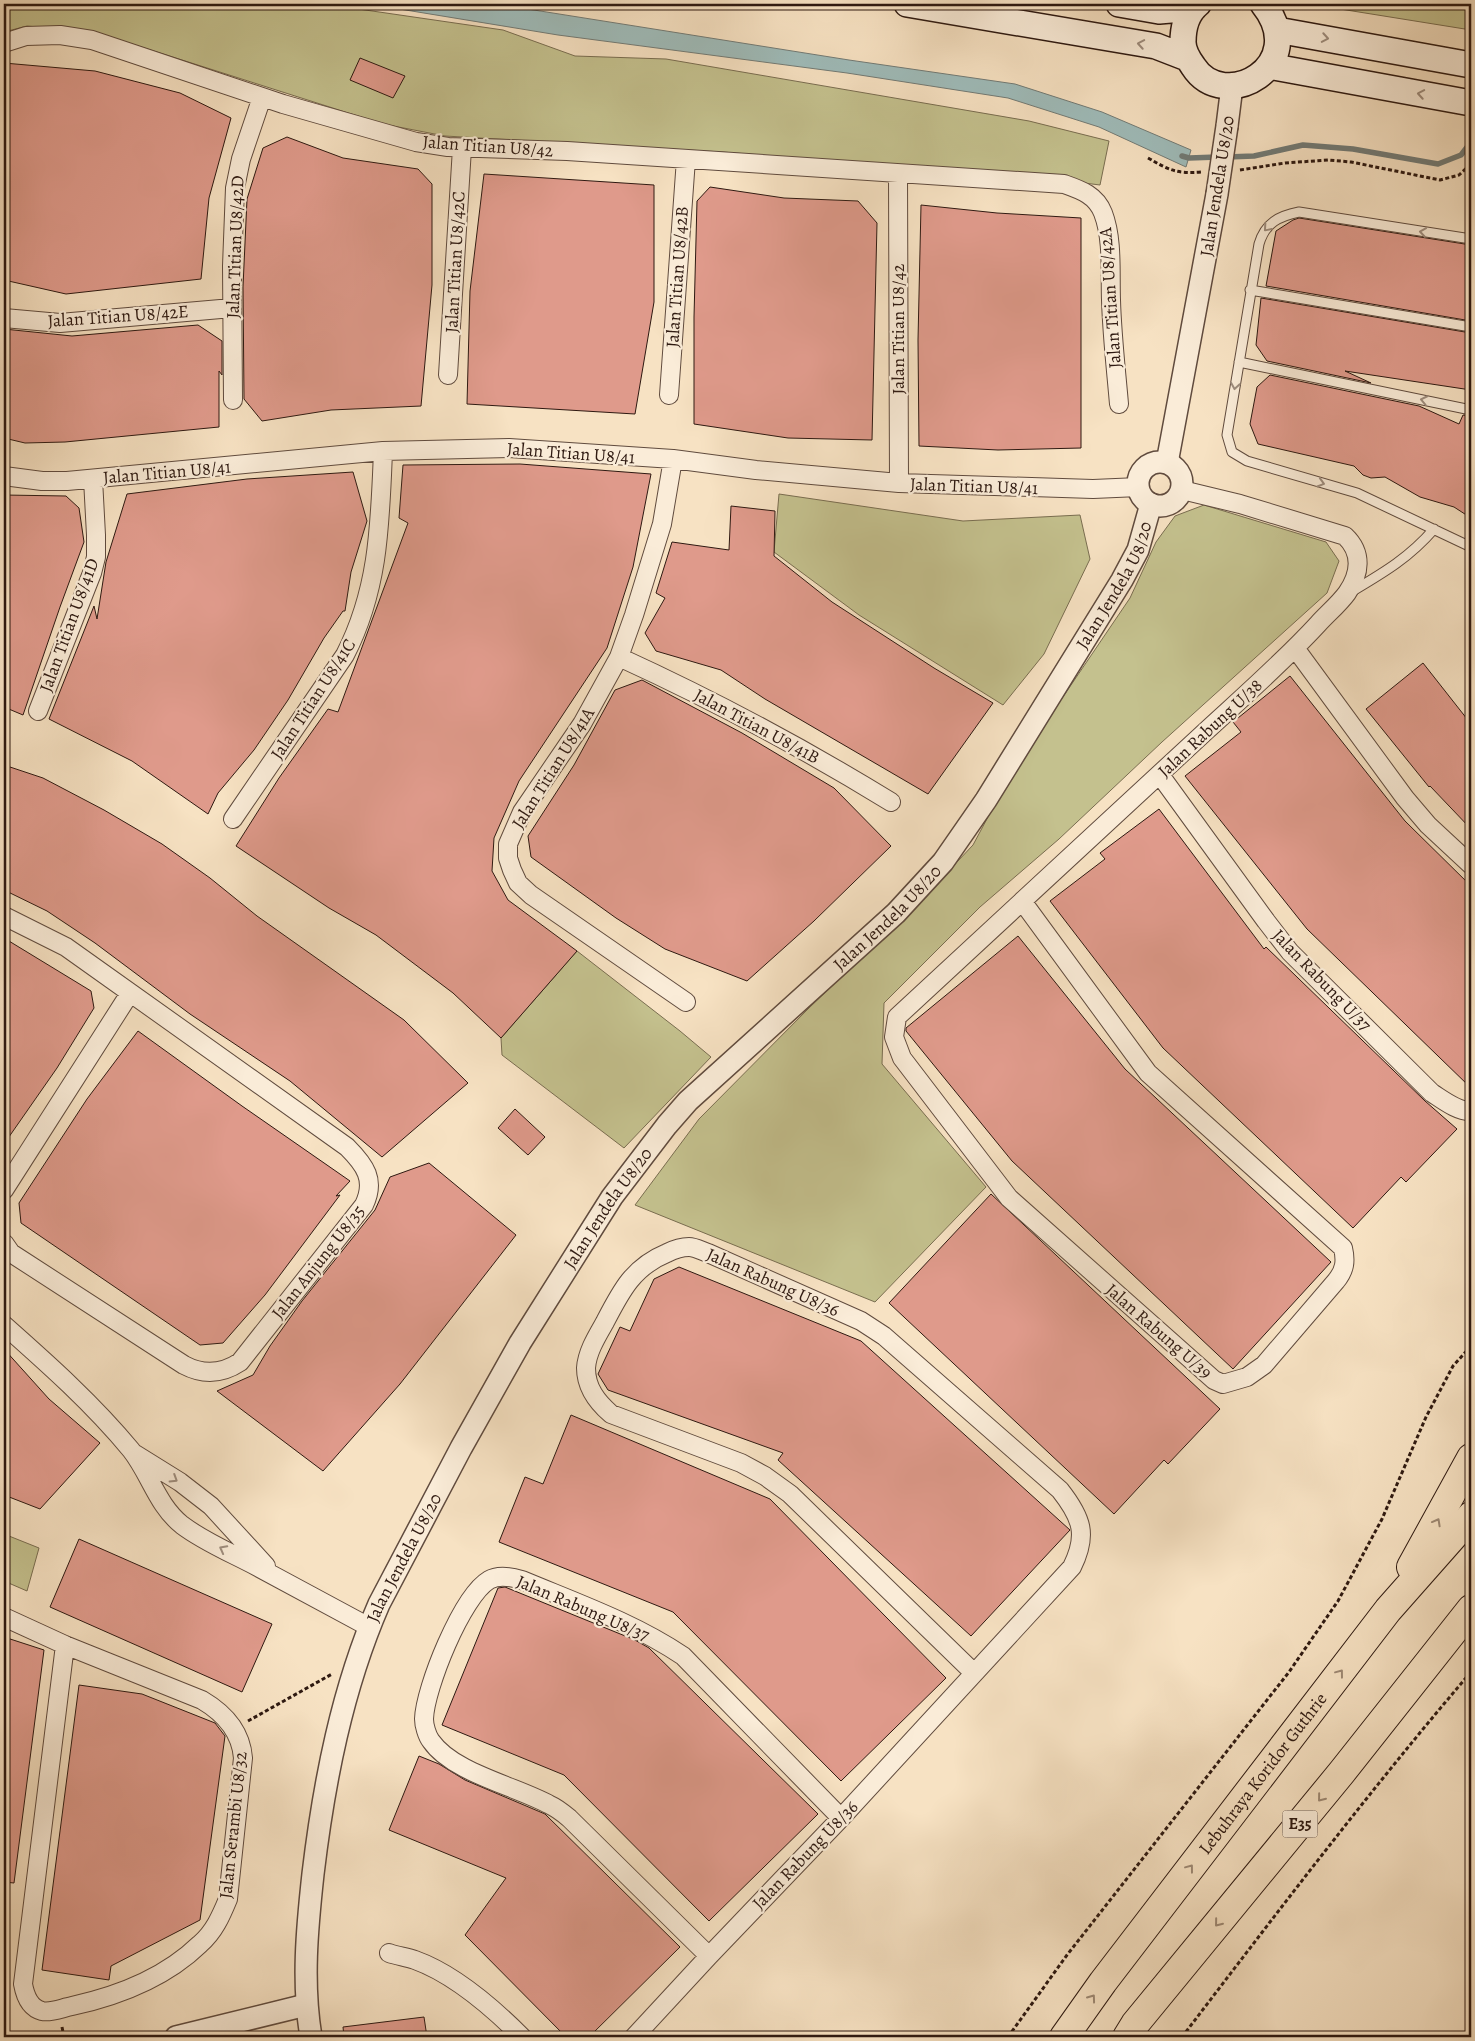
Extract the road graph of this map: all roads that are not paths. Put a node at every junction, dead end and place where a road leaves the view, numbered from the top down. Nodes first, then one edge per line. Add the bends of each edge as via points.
1 (907, 4) edge
2 (1119, 4) edge
3 (1196, 6) edge
4 (1270, 13) edge
5 (4, 43) edge
6 (1187, 58) junction
7 (1471, 65) edge
8 (1269, 66) junction
9 (1232, 86) junction
10 (262, 97) junction
11 (1470, 103) edge
12 (462, 148) junction
13 (686, 159) junction
14 (898, 174) junction
15 (1064, 184) joint
16 (1471, 240) edge
17 (1250, 290) junction
18 (232, 308) junction
19 (4, 318) edge
20 (1471, 327) edge
21 (1239, 362) junction
22 (448, 375) dead end
23 (669, 395) dead end
24 (232, 400) dead end
25 (1119, 404) dead end
26 (1471, 410) edge
27 (383, 451) junction
28 (673, 460) junction
29 (1167, 463) junction
30 (4, 476) edge
31 (93, 479) junction
32 (899, 483) junction
33 (1182, 490) junction
34 (1145, 495) junction
35 (1434, 529) junction
36 (1471, 547) edge
37 (1346, 594) junction
38 (1295, 648) junction
39 (619, 657) junction
40 (38, 712) dead end
41 (1160, 774) junction
42 (891, 802) dead end
43 (233, 819) dead end
44 (1471, 865) edge
45 (1022, 900) junction
46 (4, 916) edge
47 (130, 993) junction
48 (686, 1002) dead end
49 (897, 1017) joint
50 (1471, 1111) edge
51 (4, 1190) edge
52 (4, 1243) edge
53 (4, 1325) edge
54 (133, 1453) junction
55 (1471, 1458) edge
56 (1471, 1516) edge
57 (281, 1580) junction
58 (1471, 1608) edge
59 (1388, 1610) junction
60 (4, 1617) edge
61 (369, 1627) junction
62 (1471, 1633) edge
63 (65, 1645) junction
64 (974, 1673) junction
65 (1342, 1772) junction
66 (841, 1818) junction
67 (389, 1954) dead end
68 (709, 1956) junction
69 (306, 2006) junction
70 (176, 2037) edge
71 (311, 2037) edge
72 (522, 2037) edge
73 (634, 2037) edge
74 (1064, 2037) edge
75 (1127, 2037) edge

6 -> 1 main road via 1156,46
2 - 3 main road via 1159,11
3 - 6 main road via 1183,32
4 -> 7 main road
4 - 8 main road via 1278,42
5 - 10 street, Jalan Titian U8/42 via 26,36 60,35 92,40
6 - 9 main road via 1206,79
8 - 9 main road via 1259,77
11 -> 8 main road
9 - 29 street, Jalan Jendela U8/20, bridge via 1217,194
10 - 12 street, Jalan Titian U8/42 via 416,142
10 - 18 street, Jalan Titian U8/42D via 237,174
12 - 13 street, Jalan Titian U8/42
12 - 22 street, Jalan Titian U8/42C
13 - 14 street, Jalan Titian U8/42
13 - 23 street, Jalan Titian U8/42B
14 - 15 street, Jalan Titian U8/42
14 - 32 street, Jalan Titian U8/42
15 - 25 street, Jalan Titian U8/42A via 1093,197 1106,224
16 -> 17 lane via 1299,212 1269,224 1262,233
17 - 20 lane
17 - 21 lane
18 - 19 street, Jalan Titian U8/42E via 60,323
18 - 24 street, Jalan Titian U8/42D
26 -> 21 lane
21 -> 35 lane via 1227,434 1232,452 1247,460 1356,494
27 - 28 street, Jalan Titian U8/41 via 509,448
27 - 31 street, Jalan Titian U8/41
27 - 43 street, Jalan Titian U8/41C via 377,554 356,635
28 - 32 street, Jalan Titian U8/41
28 - 39 street, Jalan Titian U8/41A via 662,524
29 - 33 street via 1180,474
29 - 34 street via 1155,463 1144,469 1140,475
30 - 31 street, Jalan Titian U8/41 via 42,481
31 - 40 street, Jalan Titian U8/41D via 96,557
32 - 34 street, Jalan Titian U8/41 via 1093,489
33 - 34 street via 1170,504 1163,506
33 - 37 street, Jalan Rabung U/38 via 1345,536 1358,553 1358,567
34 - 61 street, Jalan Jendela U8/20 via 1138,550 1122,580 986,800 943,862 889,918 688,1101 612,1197 520,1343 461,1448
35 - 36 lane
35 - 37 lane via 1391,569
37 - 38 street, Jalan Rabung U/38
38 - 41 street, Jalan Rabung U/38
38 - 44 street via 1405,798 1428,825
39 - 42 street, Jalan Titian U8/41B via 756,724
39 - 48 street, Jalan Titian U8/41A via 582,724 522,812 508,844 508,858 518,882 531,895
41 - 45 street, Jalan Rabung U/38
41 - 50 street, Jalan Rabung U/37 via 1290,952 1432,1093 1449,1105
45 - 49 street, Jalan Rabung U/38
45 - 49 street, Jalan Rabung U/39 via 1148,1073 1342,1248 1346,1258 1343,1272 1264,1365 1236,1381 1223,1384 1214,1380 1009,1198 902,1058 894,1037
46 - 47 street, Jalan Anjung U8/35 via 66,947
47 - 51 street
47 - 52 street, Jalan Anjung U8/35 via 347,1147 366,1169 369,1194 364,1205 240,1362 217,1372 196,1372 184,1365 10,1253
53 - 54 street via 76,1391
54 -> 57 street via 212,1506 242,1542
57 -> 54 street via 182,1525 160,1499
59 -> 55 highway
56 - 59 highway, Lebuhraya Koridor Guthrie
57 - 61 street
58 - 65 highway, E35
74 -> 59 highway, Lebuhraya Koridor Guthrie
60 - 63 street, Jalan Serambi U8/32
61 - 69 street, Jalan Jendela U8/20 via 340,1720 326,1783 309,1907
62 - 65 highway
63 - 63 street, Jalan Serambi U8/32 via 213,1706 240,1738 244,1758 228,1899 221,1916 201,1944 149,1980 100,2000 40,2011 25,1995 23,1984
64 - 64 street, Jalan Rabung U8/36 via 1072,1567 1080,1552 1082,1534 1079,1519 1060,1490 884,1336 861,1321 708,1252 690,1247 653,1259 638,1271 624,1286 591,1349 586,1368 588,1384 597,1401 611,1414 766,1476 790,1494
64 - 66 street, Jalan Rabung U8/36
65 -> 75 highway, E35
66 - 68 street, Jalan Rabung U8/36
66 - 68 street, Jalan Rabung U8/37 via 683,1656 662,1642 522,1580 506,1576 490,1579 476,1592 440,1659 426,1702 424,1721 429,1739 442,1754 460,1765 550,1805 569,1818
67 - 72 street via 438,1970 465,1988
68 - 73 street, Jalan Rabung U8/36
69 - 70 street
69 - 71 street, Jalan Jendela U8/20

